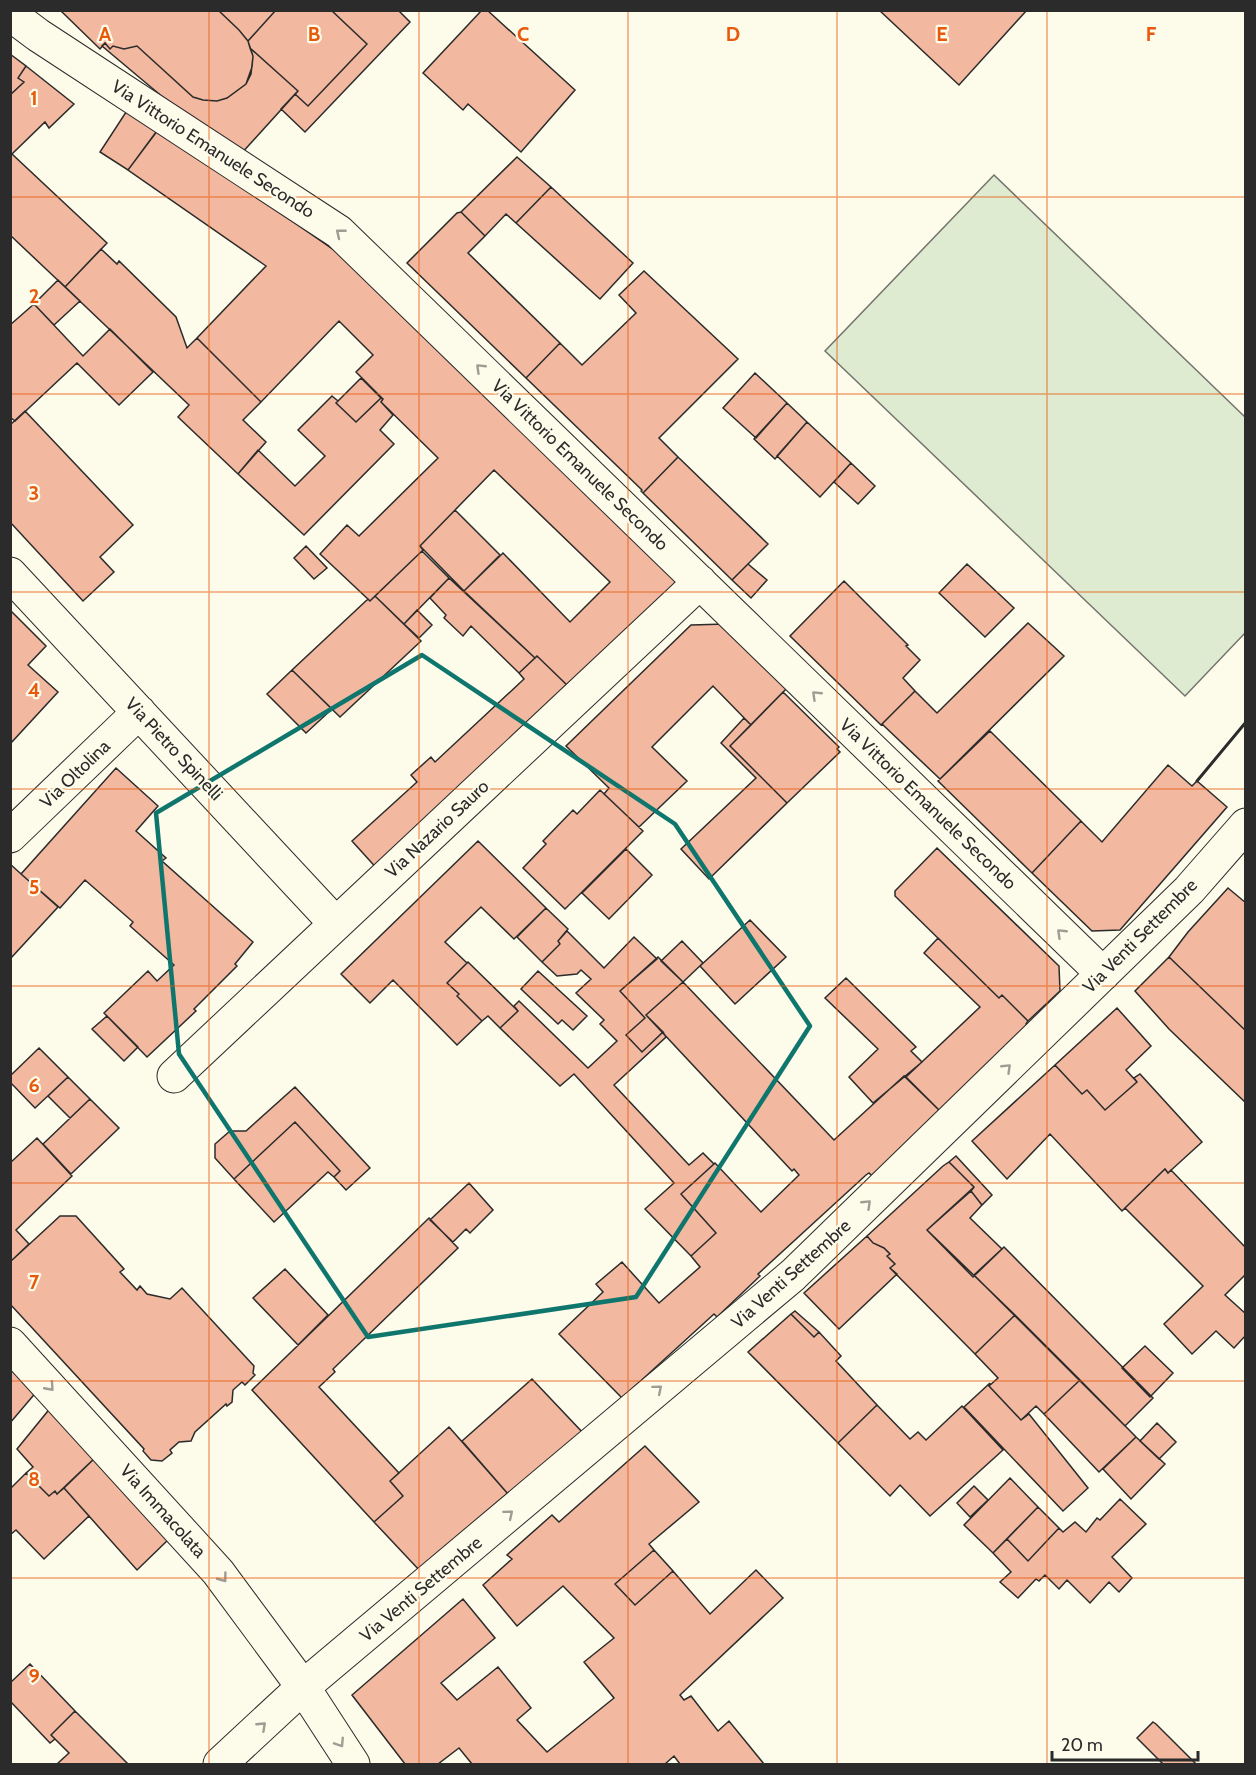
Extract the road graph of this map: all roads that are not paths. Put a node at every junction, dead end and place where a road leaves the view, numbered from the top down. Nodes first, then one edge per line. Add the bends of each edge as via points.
1 (10, 14) edge
2 (10, 574) edge
3 (700, 582) junction
4 (139, 712) junction
5 (1245, 825) edge
6 (10, 836) edge
7 (336, 924) junction
8 (1102, 974) junction
9 (174, 1076) dead end
10 (10, 1344) edge
11 (303, 1687) junction
12 (220, 1764) edge
13 (353, 1764) edge

3 -> 1 street, Via Vittorio Emanuele Secondo via 339,232
2 - 4 street, Via Pietro Spinelli
3 - 7 street, Via Nazario Sauro
8 -> 3 street, Via Vittorio Emanuele Secondo
4 - 6 street, Via Oltolina
4 - 7 street, Via Pietro Spinelli
5 - 8 street, Via Venti Settembre via 1189,890
7 - 9 street, Via Nazario Sauro
11 -> 8 street, Via Venti Settembre via 794,1275
10 -> 11 street, Via Immacolata via 218,1572
12 -> 11 street, Via Venti Settembre
11 -> 13 street, Via Immacolata

